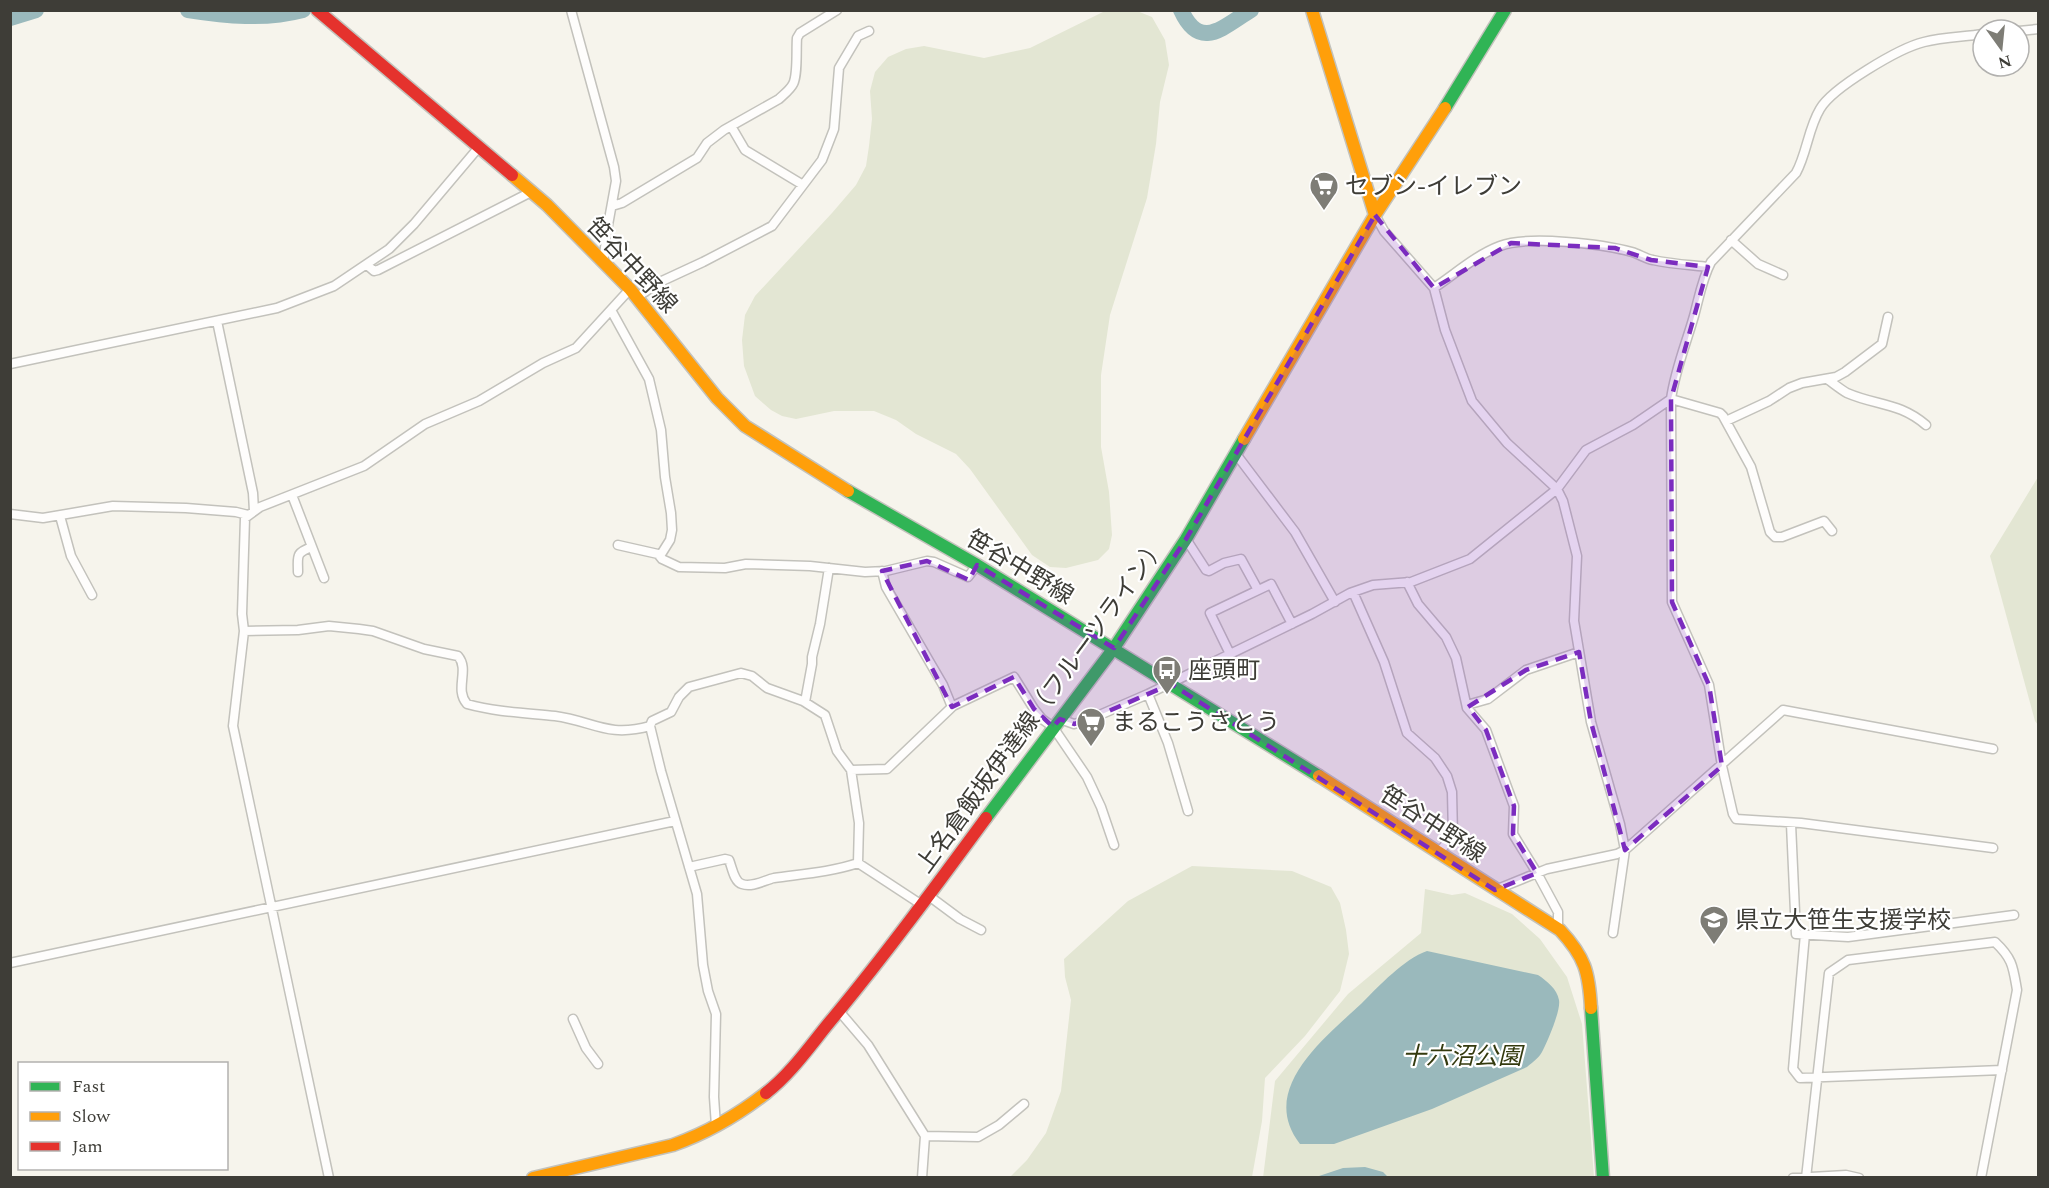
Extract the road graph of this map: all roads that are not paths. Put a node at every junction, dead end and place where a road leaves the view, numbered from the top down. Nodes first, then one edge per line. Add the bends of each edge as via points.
1 (317, 10) edge
2 (571, 10) edge
3 (837, 10) edge
4 (1312, 10) edge
5 (1505, 10) edge
6 (869, 31) dead end
7 (1971, 36) edge
8 (731, 126) junction
9 (479, 147) junction
10 (803, 185) junction
11 (531, 192) junction
12 (612, 206) junction
13 (1375, 215) junction
14 (1731, 240) junction
15 (603, 263) junction
16 (367, 265) junction
17 (1708, 267) junction
18 (1783, 275) dead end
19 (1434, 288) junction
20 (634, 293) junction
21 (611, 310) junction
22 (1888, 317) dead end
23 (217, 321) junction
24 (10, 364) edge
25 (1827, 379) junction
26 (1671, 399) junction
27 (1726, 421) junction
28 (1926, 425) dead end
29 (1236, 454) junction
30 (1557, 489) junction
31 (292, 495) junction
32 (251, 513) junction
33 (10, 514) edge
34 (60, 516) junction
35 (1832, 531) dead end
36 (1186, 539) junction
37 (618, 545) dead end
38 (312, 547) junction
39 (660, 556) junction
40 (977, 565) junction
41 (829, 568) junction
42 (882, 571) junction
43 (298, 572) dead end
44 (324, 578) dead end
45 (1407, 582) junction
46 (1258, 590) junction
47 (1353, 592) junction
48 (92, 595) dead end
49 (1335, 602) junction
50 (1292, 624) junction
51 (244, 631) junction
52 (1114, 648) junction
53 (1579, 652) junction
54 (1230, 654) junction
55 (1171, 684) junction
56 (1148, 694) junction
57 (805, 702) junction
58 (1467, 705) junction
59 (952, 707) junction
60 (1057, 723) junction
61 (650, 726) junction
62 (1993, 749) dead end
63 (1722, 766) junction
64 (850, 770) junction
65 (1188, 811) dead end
66 (675, 821) junction
67 (1791, 824) junction
68 (1114, 845) dead end
69 (1993, 848) dead end
70 (1625, 850) junction
71 (1439, 852) junction
72 (858, 863) junction
73 (689, 867) junction
74 (1537, 873) junction
75 (1495, 890) junction
76 (925, 901) junction
77 (271, 908) junction
78 (2014, 915) dead end
79 (1558, 929) junction
80 (981, 930) dead end
81 (1613, 933) dead end
82 (1805, 934) junction
83 (10, 963) edge
84 (839, 1011) junction
85 (573, 1019) dead end
86 (598, 1064) dead end
87 (2002, 1070) junction
88 (1816, 1078) junction
89 (1024, 1104) dead end
90 (716, 1126) junction
91 (925, 1136) junction
92 (558, 1175) edge
93 (1806, 1177) edge
94 (329, 1178) edge
95 (532, 1178) edge
96 (922, 1178) edge
97 (1603, 1178) edge
98 (1793, 1178) edge
99 (1859, 1178) edge
100 (1982, 1178) edge

1 - 9 street, 笹谷中野線
2 - 12 street via 614,168
3 - 8 street via 797,38 792,86 778,99
4 - 13 street
5 - 13 street, 上名倉飯坂伊達線（フルーツライン）
6 - 10 street via 858,36 839,68 834,129 822,160
7 - 14 street via 1921,43 1828,97 1813,123 1796,173
8 - 10 street via 745,150
8 - 12 street via 707,144 697,158
9 - 11 street, 笹谷中野線
9 - 16 street via 414,224
10 - 20 street via 772,226
11 - 15 street, 笹谷中野線
11 - 16 street via 378,270
12 - 15 street
13 - 19 street via 1384,231
13 - 29 street, 上名倉飯坂伊達線（フルーツライン）
14 - 17 street
14 - 18 street via 1758,264
15 - 20 street, 笹谷中野線
16 - 23 street via 334,286 290,305
17 - 19 street via 1651,260 1615,248 1562,242 1511,243 1482,256
17 - 26 street
19 - 30 street via 1472,401 1507,443
20 - 21 street
20 - 40 street, 笹谷中野線 via 717,398 746,426 826,478
21 - 31 street via 576,348 479,401 425,424 364,466
21 - 39 street via 649,379 661,430 672,530
22 - 25 street via 1882,344 1845,372
23 - 24 street
23 - 32 street via 253,493
25 - 27 street via 1789,387
25 - 28 street via 1844,392 1894,405
26 - 27 street via 1720,413
26 - 30 street via 1587,450
26 - 63 street via 1672,602 1709,685
27 - 35 street via 1751,467 1770,532 1782,537 1824,521
29 - 36 street, 上名倉飯坂伊達線（フルーツライン）
29 - 49 street via 1295,532
30 - 45 street via 1470,560
30 - 53 street via 1577,556 1574,621
31 - 32 street
31 - 38 street
32 - 34 street via 113,506
32 - 51 street via 245,518
33 - 34 street
34 - 48 street via 71,556
36 - 46 street via 1206,570 1241,559
36 - 52 street, 上名倉飯坂伊達線（フルーツライン）
37 - 39 street
38 - 43 street via 297,555
38 - 44 street
39 - 41 street via 679,567 753,564
40 - 42 street via 968,577 927,561
40 - 52 street, 笹谷中野線
41 - 42 street
41 - 57 street
42 - 59 street via 886,587
45 - 47 street via 1373,585
45 - 58 street via 1418,604 1446,637
46 - 50 street via 1271,584
46 - 54 street via 1210,613
47 - 49 street
47 - 71 street via 1384,662 1407,733 1435,758 1452,792 1453,836
49 - 50 street
50 - 54 street
51 - 61 street via 329,626 373,632 424,650 458,656 463,664 461,695 467,704 557,716 614,731
51 - 77 street via 233,726
52 - 55 street, 笹谷中野線
52 - 60 street, 上名倉飯坂伊達線（フルーツライン）
53 - 58 street via 1526,670 1488,699
53 - 70 street via 1591,722
54 - 55 street
55 - 56 street
55 - 71 street, 笹谷中野線
56 - 60 street via 1088,720
56 - 65 street via 1168,742
57 - 61 street via 741,673 689,687 671,712 652,721
57 - 64 street via 827,718 837,752
58 - 74 street via 1486,730 1514,806 1513,834
59 - 60 street via 1014,677 1042,719
59 - 64 street via 887,769
60 - 68 street via 1087,777
60 - 76 street, 上名倉飯坂伊達線（フルーツライン）
61 - 66 street
62 - 63 street via 1783,710
63 - 67 street via 1736,819
63 - 70 street
64 - 72 street via 859,823
66 - 73 street
66 - 77 street
67 - 69 street
67 - 82 street via 1796,934
70 - 74 street
70 - 81 street
71 - 75 street, 笹谷中野線
72 - 73 street via 752,884 737,881 729,860
72 - 76 street
73 - 90 street via 697,894 703,965 716,1014
74 - 75 street
74 - 79 street via 1558,912
75 - 79 street, 笹谷中野線
76 - 80 street
76 - 84 street, 上名倉飯坂伊達線（フルーツライン）
77 - 83 street
77 - 94 street
78 - 82 street via 1848,937
79 - 97 street, 笹谷中野線 via 1586,962 1589,978
82 - 88 street via 1793,1069 1800,1078
84 - 90 street, 上名倉飯坂伊達線（フルーツライン） via 771,1089
84 - 91 street via 868,1045
85 - 86 street
87 - 88 street
87 - 88 street via 2017,990 2008,954 1995,942 1848,960 1828,973
87 - 100 street
88 - 93 street
89 - 91 street via 978,1137
90 - 92 street, 上名倉飯坂伊達線（フルーツライン） via 673,1145
91 - 96 street
92 - 95 street, 上名倉飯坂伊達線（フルーツライン）
93 - 98 street
93 - 99 street

